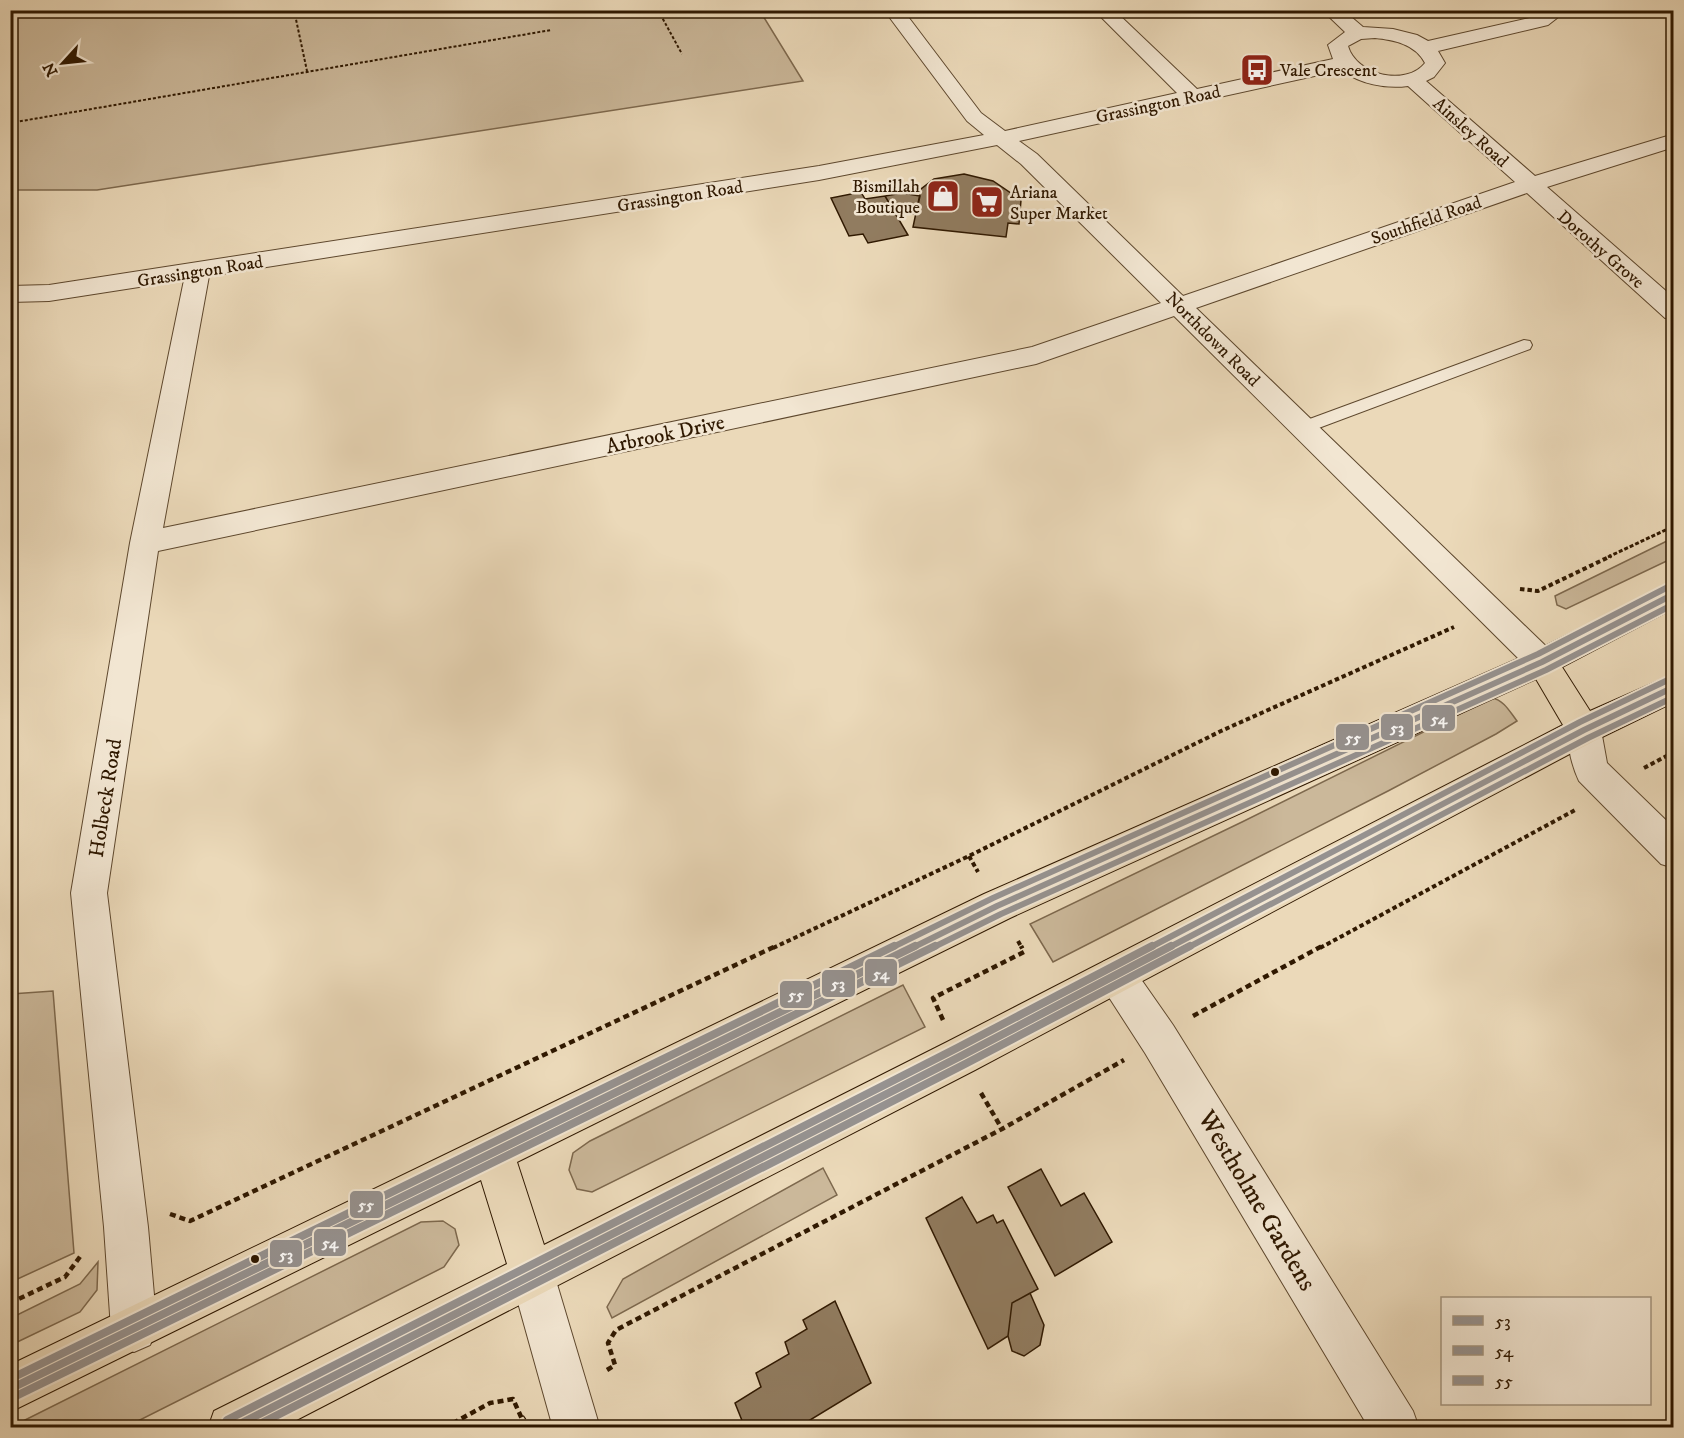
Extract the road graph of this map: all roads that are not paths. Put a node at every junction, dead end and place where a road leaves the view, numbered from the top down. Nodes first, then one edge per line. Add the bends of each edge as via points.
1 (893, 10) edge
2 (1103, 10) edge
3 (1331, 10) edge
4 (1550, 10) edge
5 (1358, 33) junction
6 (1425, 48) junction
7 (1344, 63) junction
8 (1413, 80) junction
9 (1193, 97) junction
10 (1001, 138) junction
11 (1674, 140) edge
12 (1529, 185) junction
13 (198, 271) junction
14 (10, 294) edge
15 (1180, 304) junction
16 (1674, 312) edge
17 (1524, 345) dead end
18 (1302, 428) junction
19 (145, 543) junction
20 (1674, 594) edge
21 (1542, 662) junction
22 (1674, 687) edge
23 (1584, 730) junction
24 (1674, 852) edge
25 (1116, 975) junction
26 (494, 1153) junction
27 (532, 1274) junction
28 (135, 1329) junction
29 (10, 1389) edge
30 (572, 1410) edge
31 (231, 1428) edge
32 (1396, 1428) edge

1 - 10 street, Northdown Road via 974,117
2 - 9 street
3 - 5 street
4 - 6 street via 1541,21
5 - 6 street via 1394,34
5 - 7 street via 1338,45
6 - 8 street, Ainsley Road via 1435,63 1432,70
7 - 8 street, Ainsley Road via 1383,80
7 - 9 street, Grassington Road
8 - 12 street, Ainsley Road
9 - 10 street, Grassington Road
10 - 13 street, Grassington Road via 819,174
10 - 15 street, Northdown Road via 1029,159
11 - 12 street, Southfield Road
12 - 15 street, Southfield Road
12 - 16 street, Dorothy Grove
13 - 14 street, Grassington Road via 49,294
13 - 19 street, Holbeck Road
15 - 18 street, Northdown Road
15 - 19 street, Arbrook Drive via 1036,355 992,366
17 - 18 lane
18 - 21 street, Northdown Road
19 - 28 street, Holbeck Road via 89,893
20 - 21 highway
21 - 23 highway
21 - 26 highway via 997,906
22 - 23 highway
23 - 24 street via 1592,770
23 - 25 highway
25 - 27 highway
25 - 32 street, Westholme Gardens
26 - 27 highway
26 - 28 highway
27 - 30 street
27 - 31 highway
28 - 29 highway

